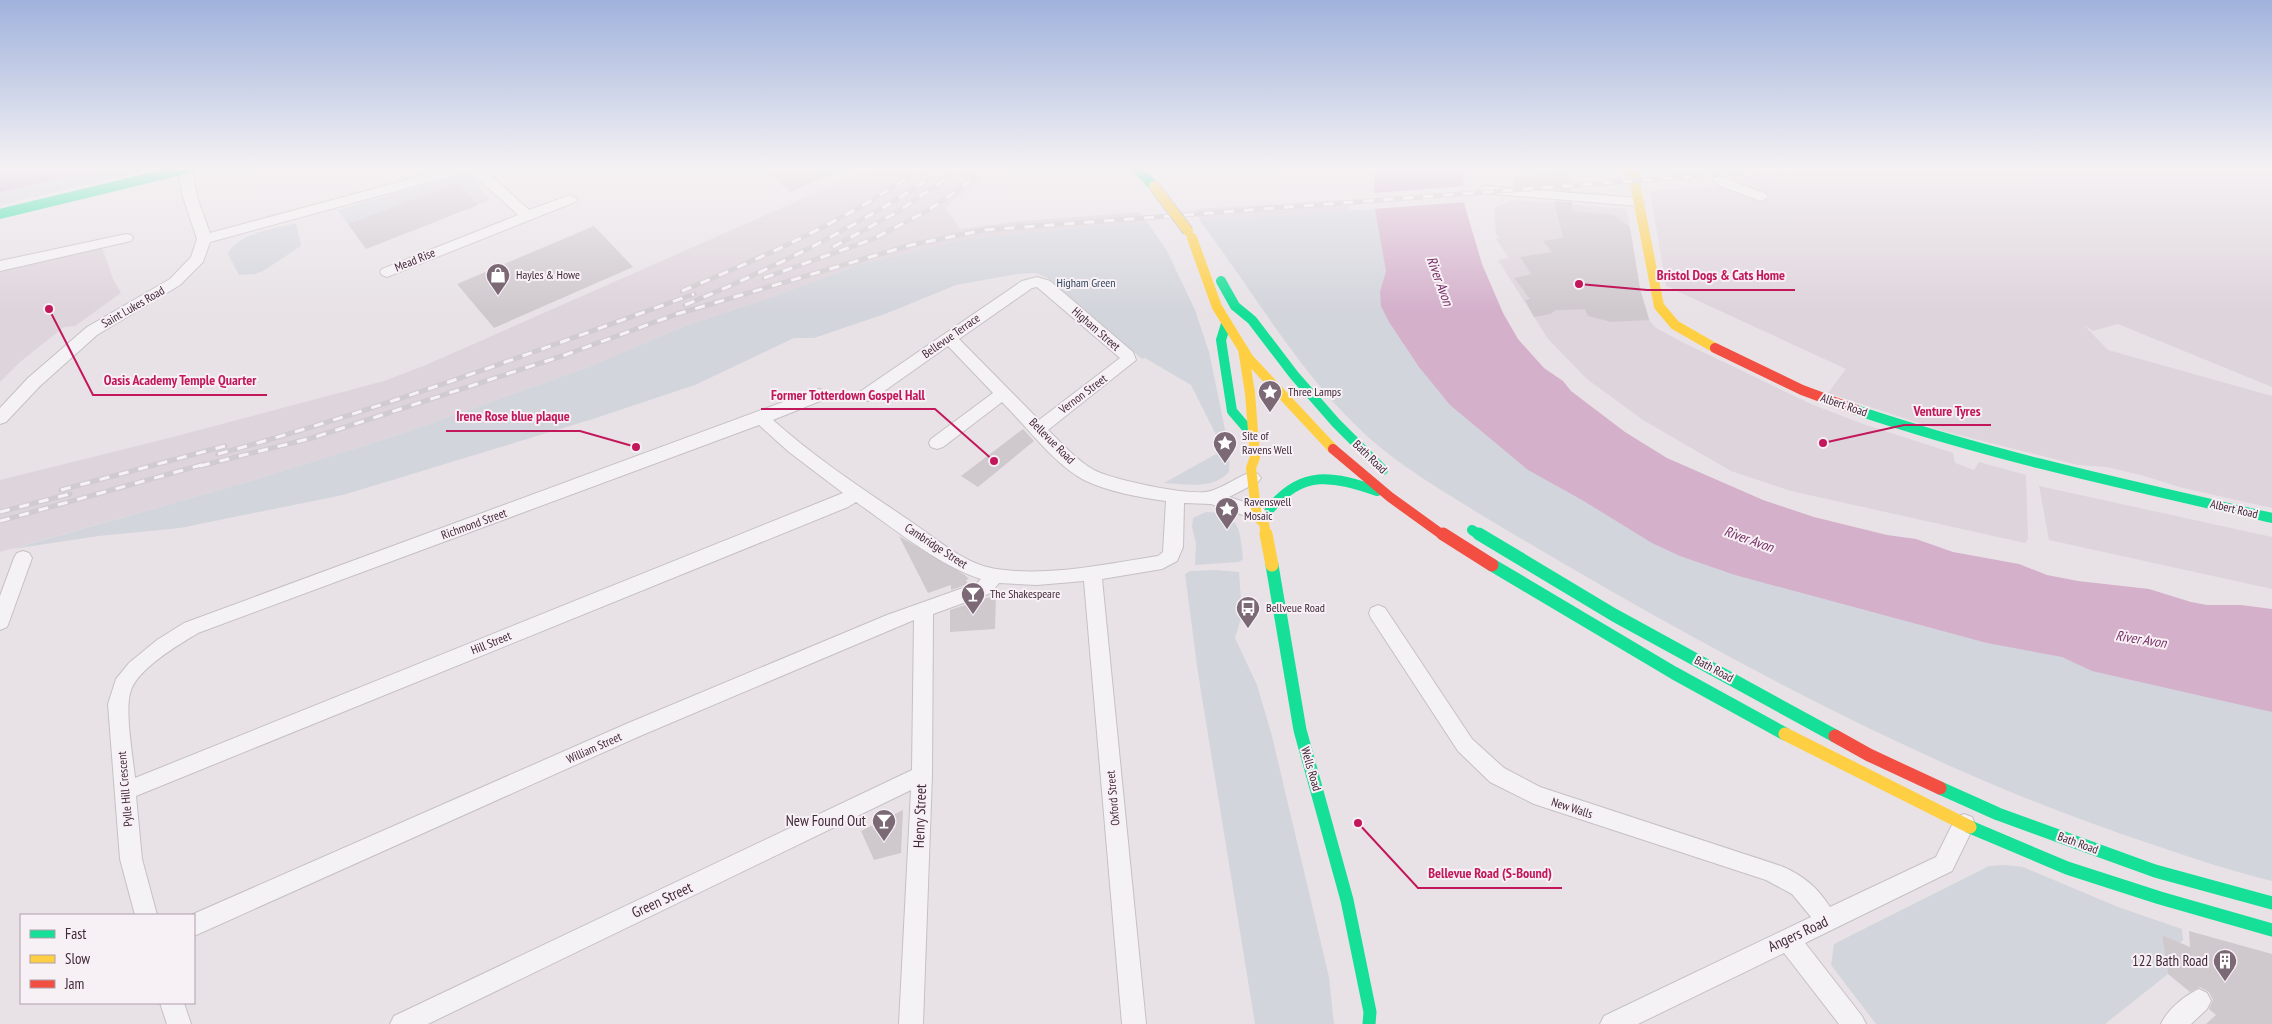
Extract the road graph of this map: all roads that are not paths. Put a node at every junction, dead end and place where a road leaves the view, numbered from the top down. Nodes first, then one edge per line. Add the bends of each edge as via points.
1 (197, 216) edge
2 (290, 216) edge
3 (527, 216) edge
4 (1176, 216) edge
5 (1641, 216) edge
6 (1190, 235) junction
7 (126, 238) dead end
8 (204, 239) junction
9 (0, 266) edge
10 (387, 272) dead end
11 (1037, 282) joint
12 (1235, 306) junction
13 (1226, 324) junction
14 (948, 337) junction
15 (1243, 349) junction
16 (1128, 360) joint
17 (1004, 393) junction
18 (819, 395) dead end
19 (867, 395) dead end
20 (0, 418) edge
21 (761, 418) junction
22 (1039, 428) junction
23 (1253, 435) junction
24 (937, 443) dead end
25 (1256, 457) junction
26 (1258, 473) junction
27 (1396, 480) dead end
28 (1268, 492) dead end
29 (856, 493) junction
30 (1175, 496) junction
31 (1390, 497) junction
32 (1212, 498) junction
33 (1264, 515) junction
34 (2272, 518) edge
35 (1463, 524) dead end
36 (23, 558) dead end
37 (1092, 572) junction
38 (995, 576) junction
39 (924, 609) junction
40 (1378, 613) dead end
41 (0, 622) edge
42 (138, 668) joint
43 (922, 775) junction
44 (125, 790) junction
45 (1964, 824) junction
46 (2272, 903) edge
47 (146, 914) edge
48 (1826, 921) junction
49 (195, 925) edge
50 (2272, 930) edge
51 (1788, 939) junction
52 (2199, 1001) dead end
53 (172, 1004) edge
54 (1369, 1018) edge
55 (179, 1024) edge
56 (402, 1024) edge
57 (911, 1024) edge
58 (1134, 1024) edge
59 (1375, 1024) edge
60 (1612, 1024) edge
61 (1854, 1024) edge
62 (2173, 1024) edge

1 - 8 street
2 - 8 street
3 - 10 street, Mead Rise
4 - 6 main road, Bath Road, bridge
5 - 34 main road, Albert Road via 1659,306 1667,319 1687,334 1810,393 1944,439 2039,465
6 - 12 main road, Bath Road via 1211,263
6 - 13 main road, Bath Road
7 - 9 street
8 - 20 street, Saint Lukes Road via 198,259 190,269 175,282 92,331 34,382
11 - 14 street, Bellevue Terrace via 1027,284
11 - 16 street, Higham Street via 1046,284
12 - 15 main road, Bath Road
12 - 27 main road, Bath Road via 1252,320 1336,423
13 - 15 main road, Bath Road
13 - 23 main road via 1221,340 1232,411
14 - 17 street, Bellevue Road
14 - 19 street, Bellevue Terrace
15 - 23 main road, Wells Road
15 - 31 main road, Bath Road via 1327,444
16 - 22 street, Vernon Street
17 - 22 street, Bellevue Road
17 - 24 street
18 - 21 street, Richmond Street
21 - 29 street, Cambridge Street
21 - 42 street, Richmond Street via 191,628 176,636
22 - 30 street, Bellevue Road via 1072,464 1089,475 1136,490
23 - 25 main road, Wells Road
25 - 26 main road
25 - 26 main road, Wells Road via 1251,468
26 - 32 street, Bellevue Road
26 - 33 main road, Wells Road
28 - 33 main road, Wells Road
29 - 38 street, Cambridge Street via 958,562
29 - 44 street, Hill Street via 842,502
30 - 32 street, Bellevue Road
30 - 37 street, Cambridge Street via 1171,556 1162,562
31 - 33 main road via 1345,481 1303,481 1282,492
31 - 45 main road, Bath Road via 1445,536 1571,613 1750,716
32 - 33 street, Bellevue Road
33 - 54 main road, Wells Road via 1300,730 1347,900
35 - 46 main road, Bath Road via 1614,615 1886,762 1998,814 2136,864
36 - 41 street
37 - 38 street, Cambridge Street
37 - 58 street, Oxford Street
38 - 39 street, William Street via 984,588
39 - 43 street, Henry Street
39 - 49 street, William Street via 633,730
40 - 48 street, New Walls via 1465,745 1497,776 1534,795 1794,881 1808,894
42 - 44 street, Pylle Hill Crescent via 122,686 118,704
43 - 56 street, Green Street
43 - 57 street, Henry Street
44 - 47 street, Pylle Hill Crescent via 131,859
45 - 48 street, Angers Road via 1944,864
45 - 50 main road, Bath Road via 2067,868
48 - 51 street, Angers Road
51 - 60 street, Angers Road
51 - 61 street
52 - 62 street
53 - 55 street
54 - 59 main road, Wells Road

